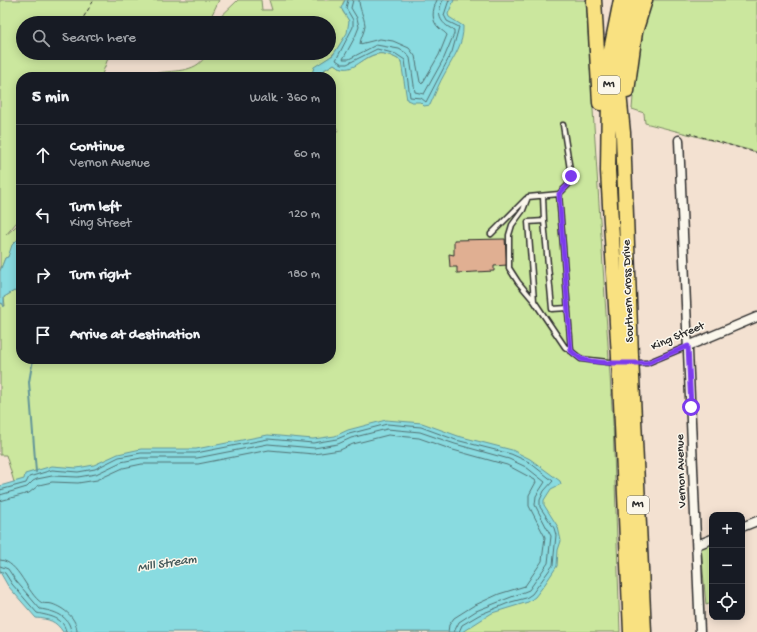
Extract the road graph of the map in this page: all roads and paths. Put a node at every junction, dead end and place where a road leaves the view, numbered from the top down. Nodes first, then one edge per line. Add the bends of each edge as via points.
1 (94, 0) edge
2 (594, 0) edge
3 (621, 0) edge
4 (640, 2) edge
5 (84, 16) edge
6 (563, 125) dead end
7 (688, 133) dead end
8 (679, 140) dead end
9 (757, 153) edge
10 (608, 171) junction
11 (559, 194) junction
12 (542, 196) junction
13 (528, 197) junction
14 (544, 221) junction
15 (491, 234) dead end
16 (534, 301) junction
17 (568, 308) junction
18 (757, 317) edge
19 (688, 346) junction
20 (571, 351) junction
21 (625, 357) junction
22 (626, 378) junction
23 (757, 521) edge
24 (745, 526) edge
25 (709, 540) edge
26 (697, 545) junction
27 (631, 632) edge
28 (644, 632) edge
29 (700, 632) edge

1 - 5 path
2 - 10 highway via 600,106
3 - 10 highway, Southern Cross Drive / M1 via 610,55
4 - 21 highway, Southern Cross Drive / M1 via 623,133
6 - 11 lane via 571,176 568,185
7 - 9 path
8 - 19 street, Vernon Avenue
10 - 21 highway, Southern Cross Drive / M1
11 - 12 lane
11 - 17 lane
12 - 13 lane
12 - 14 lane
13 - 15 lane
13 - 16 lane via 508,235 509,268
14 - 16 lane via 528,222
14 - 17 lane via 552,308
16 - 20 lane via 565,347
17 - 20 lane
18 - 19 street, King Street
19 - 20 lane, King Street via 647,363 608,363 581,359
19 - 26 street, Vernon Avenue
21 - 22 highway, Southern Cross Drive / M1, bridge
22 - 27 highway, Southern Cross Drive / M1
22 - 28 highway, Southern Cross Drive / M1
23 - 24 street
25 - 26 street
26 - 29 street, Vernon Avenue

